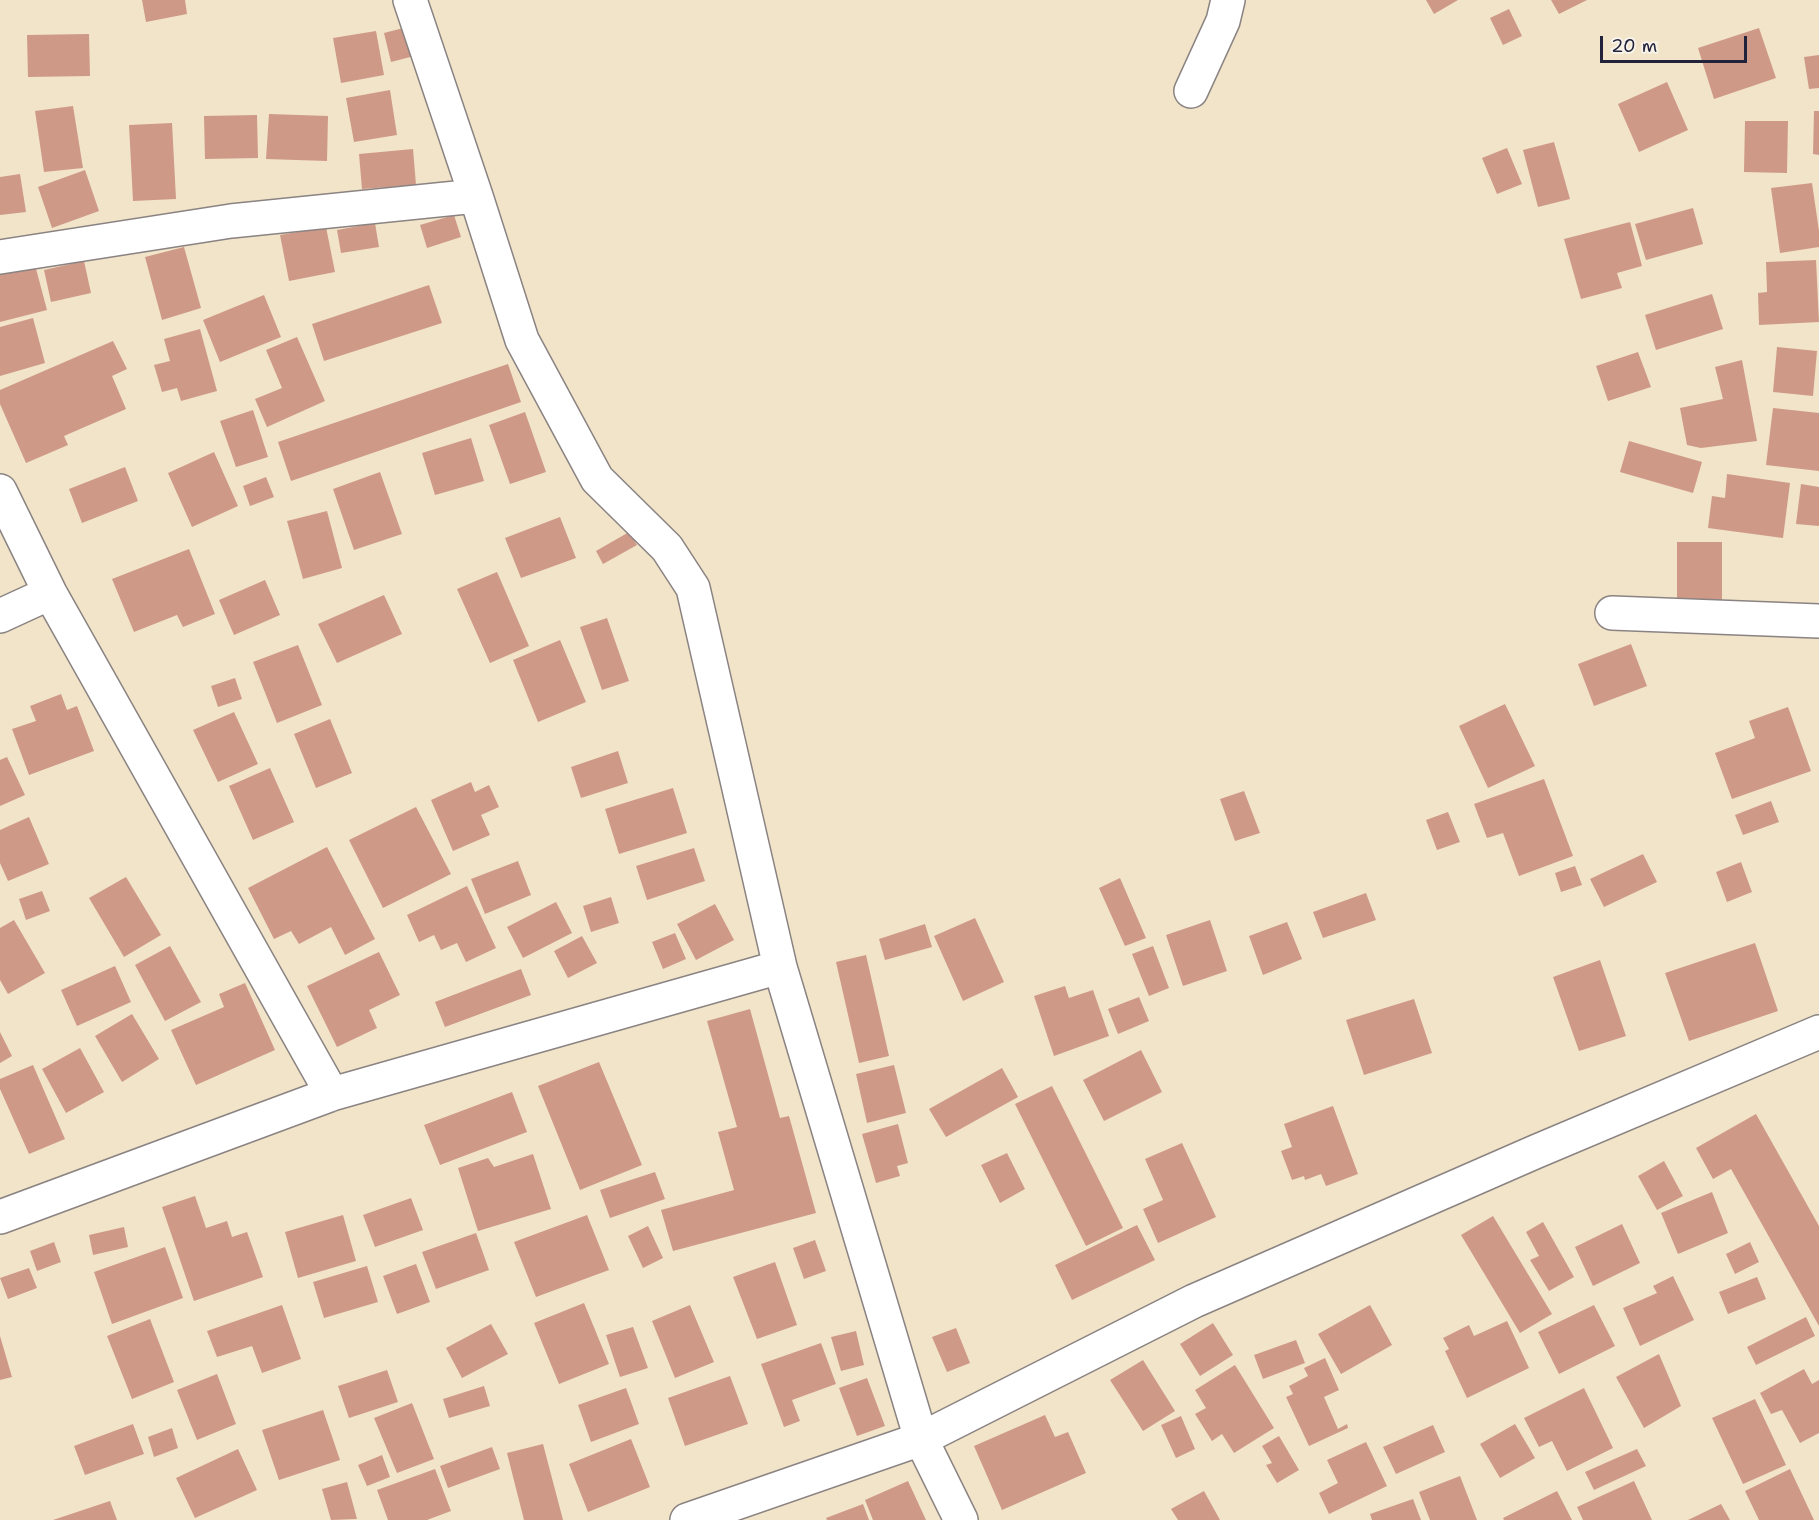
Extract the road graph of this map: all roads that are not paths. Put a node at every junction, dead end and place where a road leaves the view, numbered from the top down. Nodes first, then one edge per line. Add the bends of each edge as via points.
1 (410, 0) edge
2 (1228, 0) edge
3 (1191, 91) dead end
4 (476, 196) junction
5 (0, 257) edge
6 (0, 490) edge
7 (50, 593) junction
8 (1612, 613) dead end
9 (0, 616) edge
10 (1819, 621) edge
11 (780, 967) junction
12 (1819, 1032) edge
13 (332, 1094) junction
14 (0, 1217) edge
15 (921, 1438) junction
16 (687, 1520) edge
17 (961, 1520) edge

1 - 4 street
2 - 3 street via 1223,21
4 - 5 street via 231,221
4 - 11 street via 522,340 597,479 667,548 693,588
6 - 7 street
7 - 9 street
7 - 13 street
8 - 10 street
11 - 13 street
11 - 15 street
12 - 15 street via 1194,1301
13 - 14 street
15 - 16 street
15 - 17 street

